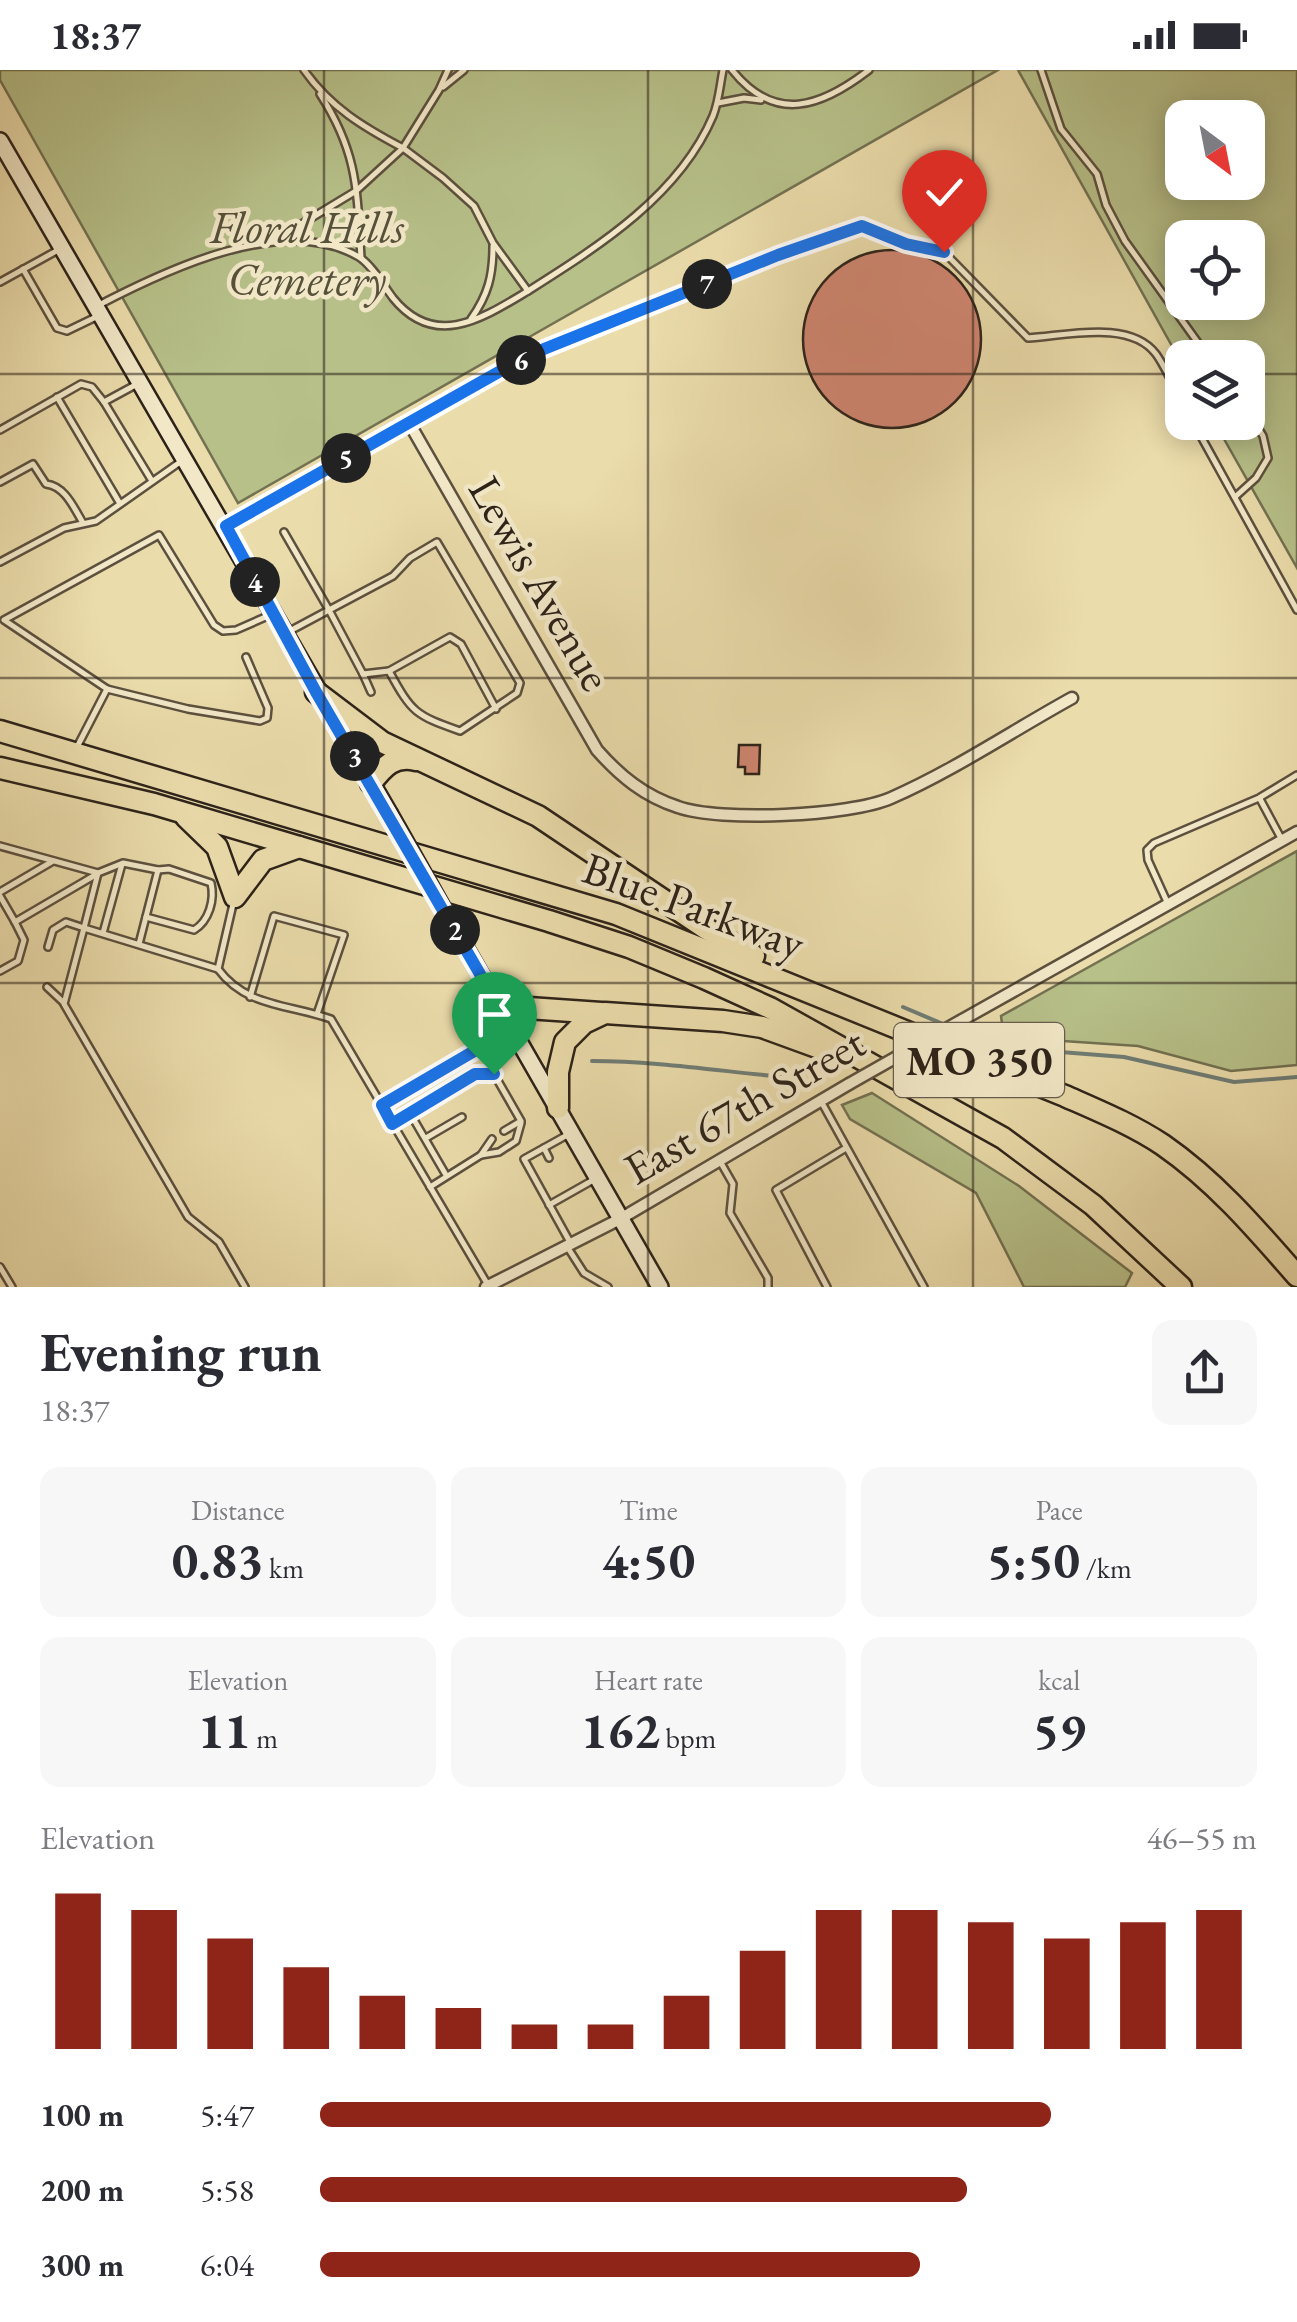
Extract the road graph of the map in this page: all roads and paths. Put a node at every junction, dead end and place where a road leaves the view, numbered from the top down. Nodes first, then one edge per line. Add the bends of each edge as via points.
1 (304, 70) edge
2 (448, 70) edge
3 (464, 70) edge
4 (724, 70) edge
5 (732, 70) edge
6 (869, 70) edge
7 (1041, 70) edge
8 (311, 81) junction
9 (439, 90) junction
10 (764, 100) junction
11 (718, 102) junction
12 (0, 141) edge
13 (402, 148) junction
14 (356, 191) junction
15 (275, 240) junction
16 (492, 243) junction
17 (62, 247) junction
18 (362, 258) junction
19 (23, 270) junction
20 (0, 282) edge
21 (528, 291) junction
22 (100, 310) junction
23 (470, 321) junction
24 (1196, 340) edge
25 (1165, 371) edge
26 (142, 382) junction
27 (57, 397) junction
28 (104, 402) junction
29 (408, 421) junction
30 (0, 430) edge
31 (1204, 440) edge
32 (1263, 440) edge
33 (186, 458) junction
34 (152, 481) junction
35 (0, 482) edge
36 (1234, 497) junction
37 (120, 502) junction
38 (83, 523) junction
39 (226, 526) junction
40 (284, 532) dead end
41 (0, 562) edge
42 (328, 610) junction
43 (1297, 610) edge
44 (273, 614) junction
45 (284, 634) junction
46 (246, 657) dead end
47 (389, 671) junction
48 (362, 674) junction
49 (106, 688) junction
50 (316, 692) junction
51 (371, 692) dead end
52 (1072, 698) dead end
53 (496, 709) junction
54 (0, 732) edge
55 (74, 753) junction
56 (428, 764) junction
57 (0, 768) edge
58 (1297, 774) edge
59 (371, 783) junction
60 (1259, 798) junction
61 (181, 812) junction
62 (1297, 832) edge
63 (1282, 840) junction
64 (0, 846) edge
65 (300, 847) junction
66 (53, 860) junction
67 (123, 862) junction
68 (158, 870) junction
69 (98, 873) junction
70 (0, 894) edge
71 (235, 897) junction
72 (1168, 904) junction
73 (146, 917) junction
74 (15, 922) junction
75 (84, 928) junction
76 (103, 933) junction
77 (139, 944) junction
78 (48, 947) dead end
79 (218, 969) junction
80 (0, 971) edge
81 (47, 986) dead end
82 (250, 997) junction
83 (64, 1004) junction
84 (498, 1006) junction
85 (854, 1008) junction
86 (318, 1014) junction
87 (605, 1014) junction
88 (512, 1029) junction
89 (821, 1100) junction
90 (382, 1105) junction
91 (558, 1108) junction
92 (410, 1113) junction
93 (462, 1116) dead end
94 (522, 1120) junction
95 (392, 1124) junction
96 (504, 1131) dead end
97 (572, 1132) junction
98 (425, 1139) junction
99 (492, 1139) dead end
100 (544, 1148) junction
101 (847, 1148) junction
102 (482, 1155) junction
103 (549, 1158) dead end
104 (720, 1160) junction
105 (1048, 1170) junction
106 (447, 1176) junction
107 (597, 1178) junction
108 (564, 1183) dead end
109 (430, 1187) junction
110 (569, 1193) junction
111 (550, 1204) junction
112 (620, 1219) junction
113 (570, 1246) junction
114 (0, 1266) edge
115 (1297, 1276) edge
116 (487, 1286) edge
117 (12, 1287) edge
118 (245, 1287) edge
119 (608, 1287) edge
120 (660, 1287) edge
121 (768, 1287) edge
122 (828, 1287) edge
123 (924, 1287) edge
124 (1182, 1287) edge

1 - 8 lane
2 - 9 lane
3 - 9 lane
4 - 11 lane
5 - 10 lane
6 - 10 lane via 804,105
7 - 24 lane via 1061,129 1097,174 1125,241
8 - 13 lane via 336,108
8 - 14 lane via 347,143
9 - 13 lane
10 - 11 lane
11 - 21 lane via 690,159 646,206
12 - 17 main road
13 - 14 lane
13 - 16 lane via 474,206
14 - 15 lane
14 - 18 lane
15 - 18 lane
15 - 22 lane via 147,280
16 - 21 lane
16 - 23 lane via 493,275
17 - 19 lane
17 - 22 main road
18 - 23 lane via 417,320 442,329
19 - 20 lane
19 - 22 lane via 62,332
21 - 23 lane
22 - 26 main road
25 - 29 lane via 1140,340 1115,333 1028,338 944,252 862,226 565,341
26 - 28 lane
26 - 33 main road
27 - 28 lane via 87,384
27 - 30 lane
27 - 37 lane
28 - 34 lane
29 - 39 lane
29 - 52 street, Lewis Avenue via 597,750 631,785 679,808 727,814 849,810 888,800
31 - 36 lane
32 - 36 lane via 1268,458
33 - 34 lane
33 - 39 main road
34 - 37 lane
35 - 38 lane via 33,464 46,484 63,491
36 - 43 lane
37 - 38 lane
38 - 41 lane
39 - 44 main road
40 - 42 lane
42 - 45 lane
42 - 48 lane
42 - 53 lane via 393,576 437,542 520,682 517,693
44 - 45 main road
44 - 49 lane via 236,630 214,625 159,536 4,620
45 - 50 main road
46 - 49 lane via 268,708 260,720
47 - 48 lane
47 - 53 lane via 421,717 460,731
47 - 53 lane via 450,637 461,644
48 - 51 lane
49 - 55 lane
50 - 56 highway via 368,733
50 - 59 main road
54 - 55 highway, Blue Parkway / MO 350
55 - 85 highway, Blue Parkway / MO 350 via 616,914
56 - 59 highway via 394,760
56 - 85 highway via 538,816 705,928
57 - 61 highway, Blue Parkway / MO 350
58 - 60 lane
59 - 84 main road, bridge
60 - 63 lane
60 - 72 lane via 1147,850
61 - 65 highway, Blue Parkway / MO 350
61 - 71 highway via 217,847
62 - 63 street, East 67th Street
63 - 72 street, East 67th Street
64 - 66 lane
65 - 71 highway via 263,860
65 - 105 highway, Blue Parkway / MO 350 via 565,926 704,978 952,1109
66 - 69 lane
66 - 70 lane
67 - 68 lane
67 - 69 lane
67 - 76 lane
68 - 73 lane
68 - 73 lane via 210,883 214,896 194,930
69 - 74 lane
69 - 75 lane
70 - 74 lane
71 - 79 lane
72 - 89 street, East 67th Street, bridge
73 - 77 lane
74 - 80 lane via 24,940 18,960
75 - 76 lane
75 - 78 lane via 66,922 53,930
75 - 83 lane
76 - 77 lane
77 - 79 lane
79 - 82 lane
81 - 83 lane
82 - 86 lane
82 - 86 lane via 274,916 344,935
83 - 118 lane via 188,1217 219,1242
84 - 87 highway
84 - 88 main road
85 - 115 highway, Blue Parkway / MO 350 via 1120,1120 1162,1145 1223,1195
86 - 90 lane via 331,1019
87 - 91 highway via 584,1022 565,1042
87 - 105 highway via 723,1021 800,1039
88 - 90 lane
88 - 91 main road
89 - 101 lane
89 - 104 street, East 67th Street
90 - 95 lane
91 - 97 main road
92 - 94 lane via 485,1072 494,1074
92 - 95 lane
92 - 98 lane
93 - 98 lane
94 - 96 lane
94 - 102 lane via 516,1141
95 - 109 lane
97 - 100 lane
97 - 107 main road
98 - 106 lane
99 - 102 lane
100 - 103 lane
100 - 111 lane via 524,1159
101 - 122 lane via 776,1190
101 - 123 lane
102 - 106 lane
104 - 112 street, East 67th Street
104 - 121 lane via 733,1184 730,1213
105 - 124 highway, Blue Parkway / MO 350
106 - 109 lane
107 - 110 lane
107 - 112 main road
108 - 110 lane
109 - 116 lane
110 - 111 lane
111 - 113 lane
112 - 113 street, East 67th Street
112 - 120 main road
113 - 116 street, East 67th Street
113 - 119 lane via 584,1273
114 - 117 lane

